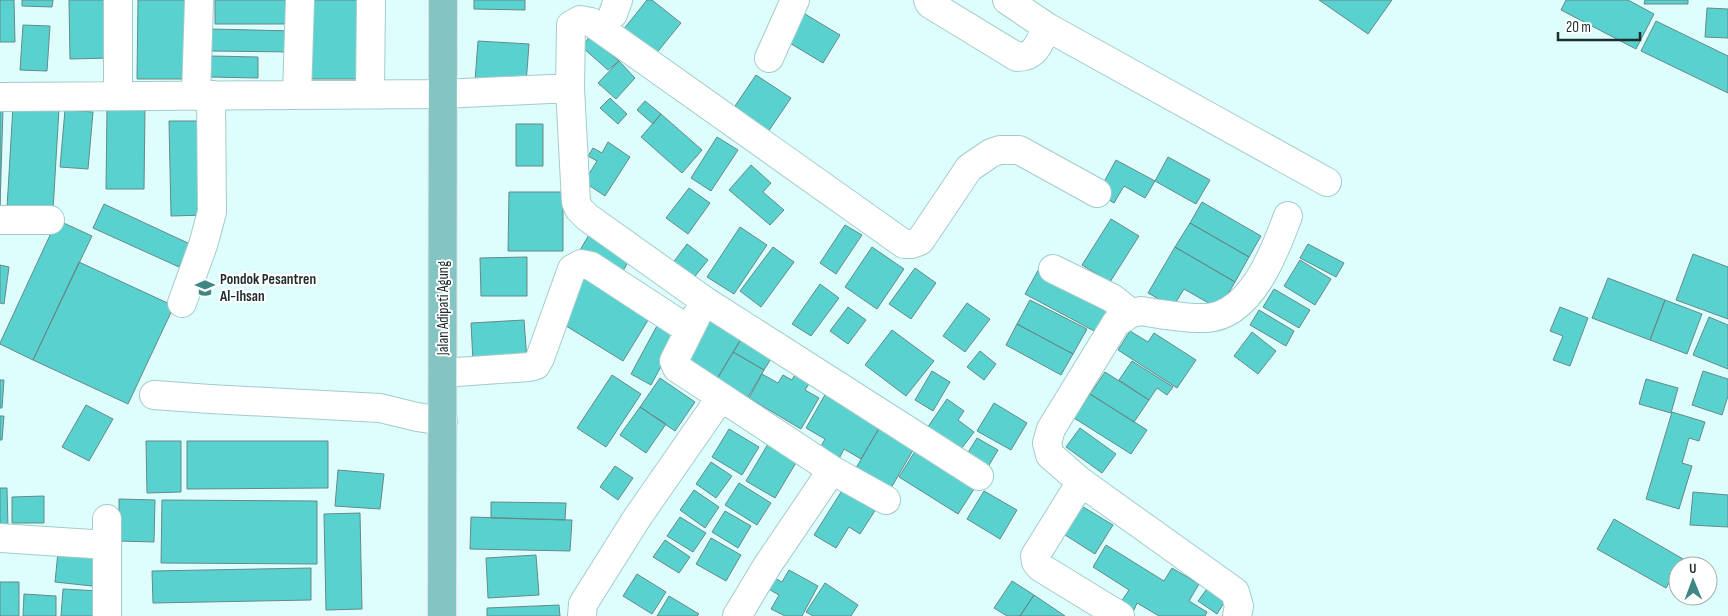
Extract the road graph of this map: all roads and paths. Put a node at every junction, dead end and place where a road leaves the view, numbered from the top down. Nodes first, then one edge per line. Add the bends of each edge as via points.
1 (118, 0) edge
2 (199, 0) edge
3 (300, 0) edge
4 (371, 0) edge
5 (443, 0) edge
6 (795, 0) edge
7 (928, 0) edge
8 (1007, 0) edge
9 (1046, 26) junction
10 (768, 58) dead end
11 (570, 88) junction
12 (370, 94) junction
13 (443, 94) junction
14 (297, 95) junction
15 (118, 96) junction
16 (204, 96) junction
17 (0, 97) edge
18 (1327, 182) dead end
19 (1097, 193) dead end
20 (1288, 216) dead end
21 (0, 220) edge
22 (50, 220) dead end
23 (1053, 269) dead end
24 (705, 301) junction
25 (182, 303) dead end
26 (1131, 314) junction
27 (689, 330) junction
28 (443, 374) junction
29 (154, 394) dead end
30 (721, 397) junction
31 (443, 422) junction
32 (832, 470) junction
33 (980, 476) dead end
34 (1082, 482) junction
35 (886, 500) dead end
36 (0, 538) edge
37 (107, 616) edge
38 (442, 616) edge
39 (582, 616) edge
40 (737, 616) edge
41 (1120, 616) edge
42 (1238, 616) edge

1 - 15 street
2 - 16 street
3 - 14 street
4 - 12 street
5 - 13 main road, Jalan Adipati Agung
6 - 10 street
7 - 9 street via 1017,57 1033,53
8 - 9 street
9 - 18 street
11 - 13 street
11 - 19 street via 571,25 580,20 591,22 904,244 920,241 969,168 1000,150 1019,150
11 - 24 street via 579,209
12 - 13 street
12 - 14 street
13 - 28 main road, Jalan Adipati Agung
14 - 16 street
15 - 16 street
15 - 17 street
16 - 25 street via 212,212
20 - 26 street via 1259,279 1245,298 1219,316 1206,318 1141,311
21 - 22 street
23 - 26 street via 1112,298
24 - 27 street
24 - 33 street
26 - 34 street via 1116,323 1051,429 1047,443 1050,455
27 - 28 street via 591,266 581,264 572,269 536,364
27 - 30 street via 674,361 677,368
28 - 31 main road, Jalan Adipati Agung
29 - 31 street via 210,400 380,408
30 - 32 street
30 - 39 street via 627,534 583,604
31 - 38 main road, Jalan Adipati Agung
32 - 35 street
32 - 40 street
34 - 41 street via 1035,556 1036,562
34 - 42 street via 1236,592
36 - 37 street via 107,532

